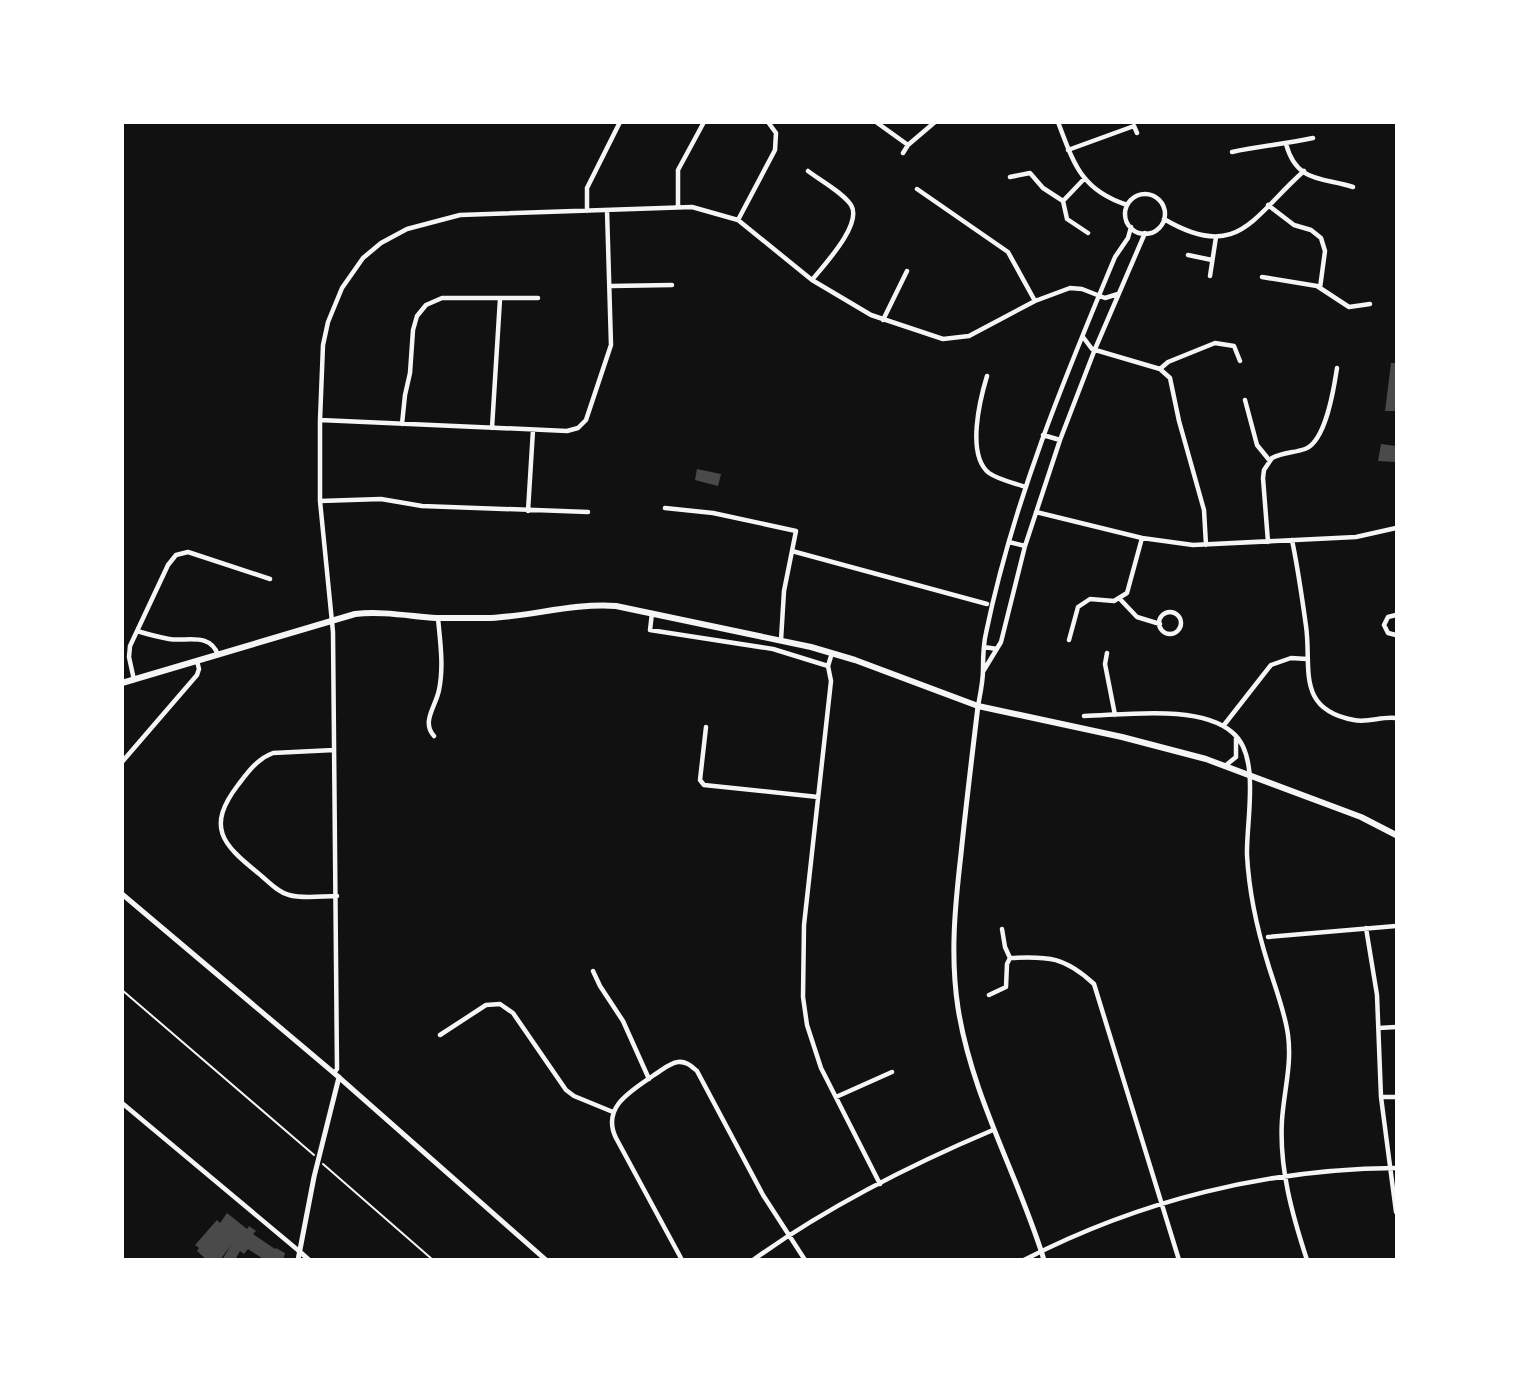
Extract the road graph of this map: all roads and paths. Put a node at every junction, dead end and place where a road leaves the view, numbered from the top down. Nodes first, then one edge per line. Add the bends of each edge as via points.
1 (620, 122) edge
2 (704, 122) edge
3 (768, 122) edge
4 (876, 122) edge
5 (935, 122) edge
6 (1058, 122) edge
7 (1137, 132) dead end
8 (1312, 138) dead end
9 (1286, 144) junction
10 (908, 145) junction
11 (1068, 150) junction
12 (1232, 152) dead end
13 (902, 153) dead end
14 (808, 171) dead end
15 (1304, 171) junction
16 (1010, 177) dead end
17 (1084, 179) junction
18 (1353, 187) dead end
19 (917, 189) dead end
20 (1063, 201) junction
21 (1127, 205) junction
22 (1268, 205) junction
23 (678, 207) junction
24 (607, 209) junction
25 (587, 211) junction
26 (1164, 219) junction
27 (738, 220) junction
28 (1131, 227) junction
29 (1088, 233) dead end
30 (1145, 233) junction
31 (1216, 237) junction
32 (1188, 255) dead end
33 (1212, 260) junction
34 (907, 271) dead end
35 (1210, 276) dead end
36 (1262, 276) dead end
37 (812, 280) junction
38 (672, 285) dead end
39 (611, 286) junction
40 (1320, 288) junction
41 (1118, 294) junction
42 (1099, 295) junction
43 (538, 298) dead end
44 (500, 299) junction
45 (1035, 301) junction
46 (1370, 304) dead end
47 (883, 320) junction
48 (1082, 336) junction
49 (1095, 349) junction
50 (1240, 361) dead end
51 (1337, 368) dead end
52 (1160, 369) junction
53 (987, 376) dead end
54 (1245, 400) dead end
55 (320, 420) junction
56 (402, 424) junction
57 (492, 428) junction
58 (533, 430) junction
59 (1043, 435) junction
60 (1060, 440) junction
61 (1269, 461) junction
62 (1026, 487) junction
63 (320, 501) junction
64 (665, 508) dead end
65 (528, 511) junction
66 (588, 512) dead end
67 (1036, 512) junction
68 (1396, 528) edge
69 (1142, 538) junction
70 (1292, 540) junction
71 (1009, 542) junction
72 (1268, 542) junction
73 (1206, 545) junction
74 (1025, 547) junction
75 (792, 551) junction
76 (270, 579) dead end
77 (1119, 598) junction
78 (987, 604) dead end
79 (652, 612) junction
80 (1396, 615) edge
81 (438, 618) junction
82 (332, 620) junction
83 (1160, 624) junction
84 (136, 631) junction
85 (1396, 635) edge
86 (781, 639) junction
87 (1069, 640) dead end
88 (984, 647) junction
89 (998, 649) junction
90 (832, 653) junction
91 (1107, 653) dead end
92 (218, 654) junction
93 (1307, 659) junction
94 (197, 661) junction
95 (828, 666) junction
96 (984, 671) junction
97 (134, 680) junction
98 (122, 683) edge
99 (978, 706) junction
100 (1115, 715) junction
101 (1084, 716) dead end
102 (1396, 718) edge
103 (1224, 725) junction
104 (706, 727) dead end
105 (1236, 734) junction
106 (434, 736) dead end
107 (334, 750) junction
108 (122, 762) edge
109 (1224, 766) junction
110 (1251, 776) junction
111 (818, 797) junction
112 (1396, 835) edge
113 (122, 894) edge
114 (337, 896) junction
115 (1396, 926) edge
116 (1002, 929) dead end
117 (1366, 929) junction
118 (1269, 937) dead end
119 (1010, 958) junction
120 (593, 971) dead end
121 (122, 990) edge
122 (989, 995) dead end
123 (1379, 1027) junction
124 (1396, 1027) edge
125 (440, 1035) dead end
126 (892, 1072) dead end
127 (336, 1075) junction
128 (649, 1079) junction
129 (836, 1097) junction
130 (1381, 1097) junction
131 (1396, 1097) edge
132 (122, 1103) edge
133 (613, 1112) junction
134 (993, 1130) junction
135 (1389, 1168) junction
136 (1396, 1168) edge
137 (1285, 1176) junction
138 (880, 1184) junction
139 (1160, 1204) junction
140 (1396, 1212) edge
141 (789, 1236) junction
142 (299, 1251) junction
143 (1041, 1251) junction
144 (298, 1259) edge
145 (309, 1259) edge
146 (433, 1259) edge
147 (546, 1259) edge
148 (682, 1259) edge
149 (753, 1259) edge
150 (805, 1259) edge
151 (1024, 1259) edge
152 (1044, 1259) edge
153 (1179, 1259) edge
154 (1307, 1259) edge

1 - 25 street via 587,188
2 - 23 street via 678,170
3 - 27 street via 776,133 775,150
4 - 10 street
5 - 10 street
6 - 11 street
7 - 11 street via 1134,126
8 - 9 street
9 - 12 street
9 - 15 street via 1293,162
10 - 13 street
11 - 17 street
14 - 37 street via 849,202 854,212 846,236
15 - 18 street via 1318,181
15 - 22 street
16 - 20 street via 1030,173
17 - 20 street
17 - 21 street via 1100,194
19 - 45 street via 1008,252
20 - 29 street via 1067,219
21 - 26 street via 1135,196 1152,195 1164,206
21 - 28 street via 1125,216
22 - 31 street via 1239,232
22 - 40 street via 1321,238 1325,251
23 - 24 street
23 - 27 street via 704,209
24 - 25 street
24 - 39 street
25 - 55 street via 443,218 407,229 371,250 342,288 328,322
26 - 30 street via 1156,230
26 - 31 street via 1187,232
27 - 37 street
28 - 30 street
28 - 42 street
30 - 41 street
31 - 33 street
32 - 33 street
33 - 35 street
34 - 47 street
36 - 40 street
37 - 47 street
38 - 39 street
39 - 58 street via 612,342 586,420 567,431
40 - 46 street via 1349,307
41 - 42 street via 1109,298
41 - 49 street
42 - 45 street via 1070,288
42 - 48 street
43 - 44 street
44 - 56 street via 442,298 420,312 413,330
44 - 57 street
45 - 47 street via 960,338 932,337
48 - 49 street
48 - 59 street
49 - 52 street
49 - 60 street
50 - 52 street via 1234,346 1215,342
51 - 61 street via 1320,435 1307,448
52 - 73 street via 1170,378 1204,510
53 - 62 street via 977,418 981,461 991,474
54 - 61 street via 1257,445
55 - 56 street
55 - 63 street
56 - 57 street
57 - 58 street
58 - 65 street
59 - 60 street
59 - 62 street
60 - 67 street
61 - 72 street via 1264,470
62 - 71 street
63 - 65 street via 381,499 417,506
63 - 82 street
64 - 75 street via 796,531
65 - 66 street
67 - 69 street
67 - 74 street
68 - 70 street via 1356,537
69 - 73 street
69 - 77 street via 1127,593
70 - 72 street
70 - 93 street via 1307,629
71 - 74 street
71 - 88 street
72 - 73 street
74 - 89 street
75 - 78 street
75 - 86 street
76 - 84 street via 180,553 168,565
77 - 83 street via 1137,617
77 - 87 street via 1090,599 1078,607
79 - 81 main road via 587,605 509,617
79 - 86 main road
79 - 95 street via 650,630 773,649
80 - 85 street via 1388,617 1384,625 1388,634
81 - 82 main road via 370,612
81 - 106 street via 441,681 428,723
82 - 92 main road
82 - 107 street
83 - 83 street via 1161,617 1170,612 1180,617 1178,631 1172,634 1165,633
84 - 92 street via 170,639 203,639
84 - 97 street via 130,651
86 - 90 main road
88 - 89 street
88 - 96 street
89 - 96 street
90 - 95 street
90 - 99 main road
91 - 100 street
92 - 94 main road
93 - 102 street via 1312,692 1327,710 1352,720
93 - 103 street via 1284,659 1271,665
94 - 97 main road
94 - 108 street via 197,675
95 - 111 street via 831,681
96 - 99 street
97 - 98 main road
99 - 109 main road via 1122,737
99 - 134 street via 955,906 954,970 967,1050
100 - 101 street
100 - 103 street via 1186,715
103 - 105 street
104 - 111 street via 700,780 704,785
105 - 109 street via 1236,757
105 - 110 street
107 - 114 street
107 - 114 street via 266,756 236,787 220,820 223,837 235,855 279,890 297,896
109 - 110 main road
110 - 112 main road
110 - 137 street via 1247,827 1250,888 1288,1033 1290,1061 1282,1120
111 - 129 street via 802,981 810,1037
113 - 127 street
114 - 127 street
115 - 117 street
116 - 119 street
117 - 118 street
117 - 123 street
119 - 122 street via 1006,987
119 - 139 street via 1058,960 1094,984
120 - 128 street via 623,1021
121 - 146 path
123 - 124 street
123 - 130 street
125 - 133 street via 486,1005 504,1006 566,1090
126 - 129 street
127 - 142 street
127 - 147 street
128 - 133 street via 621,1099
128 - 141 street via 677,1062 694,1068
129 - 138 street
130 - 131 street
130 - 135 street
132 - 142 street
133 - 148 street via 614,1134
134 - 138 street
134 - 143 street
135 - 136 street
135 - 137 street
135 - 140 street
137 - 139 street via 1202,1191
137 - 154 street
138 - 141 street
139 - 143 street
139 - 153 street
141 - 149 street
141 - 150 street
142 - 144 street
142 - 145 street
143 - 151 street
143 - 152 street

